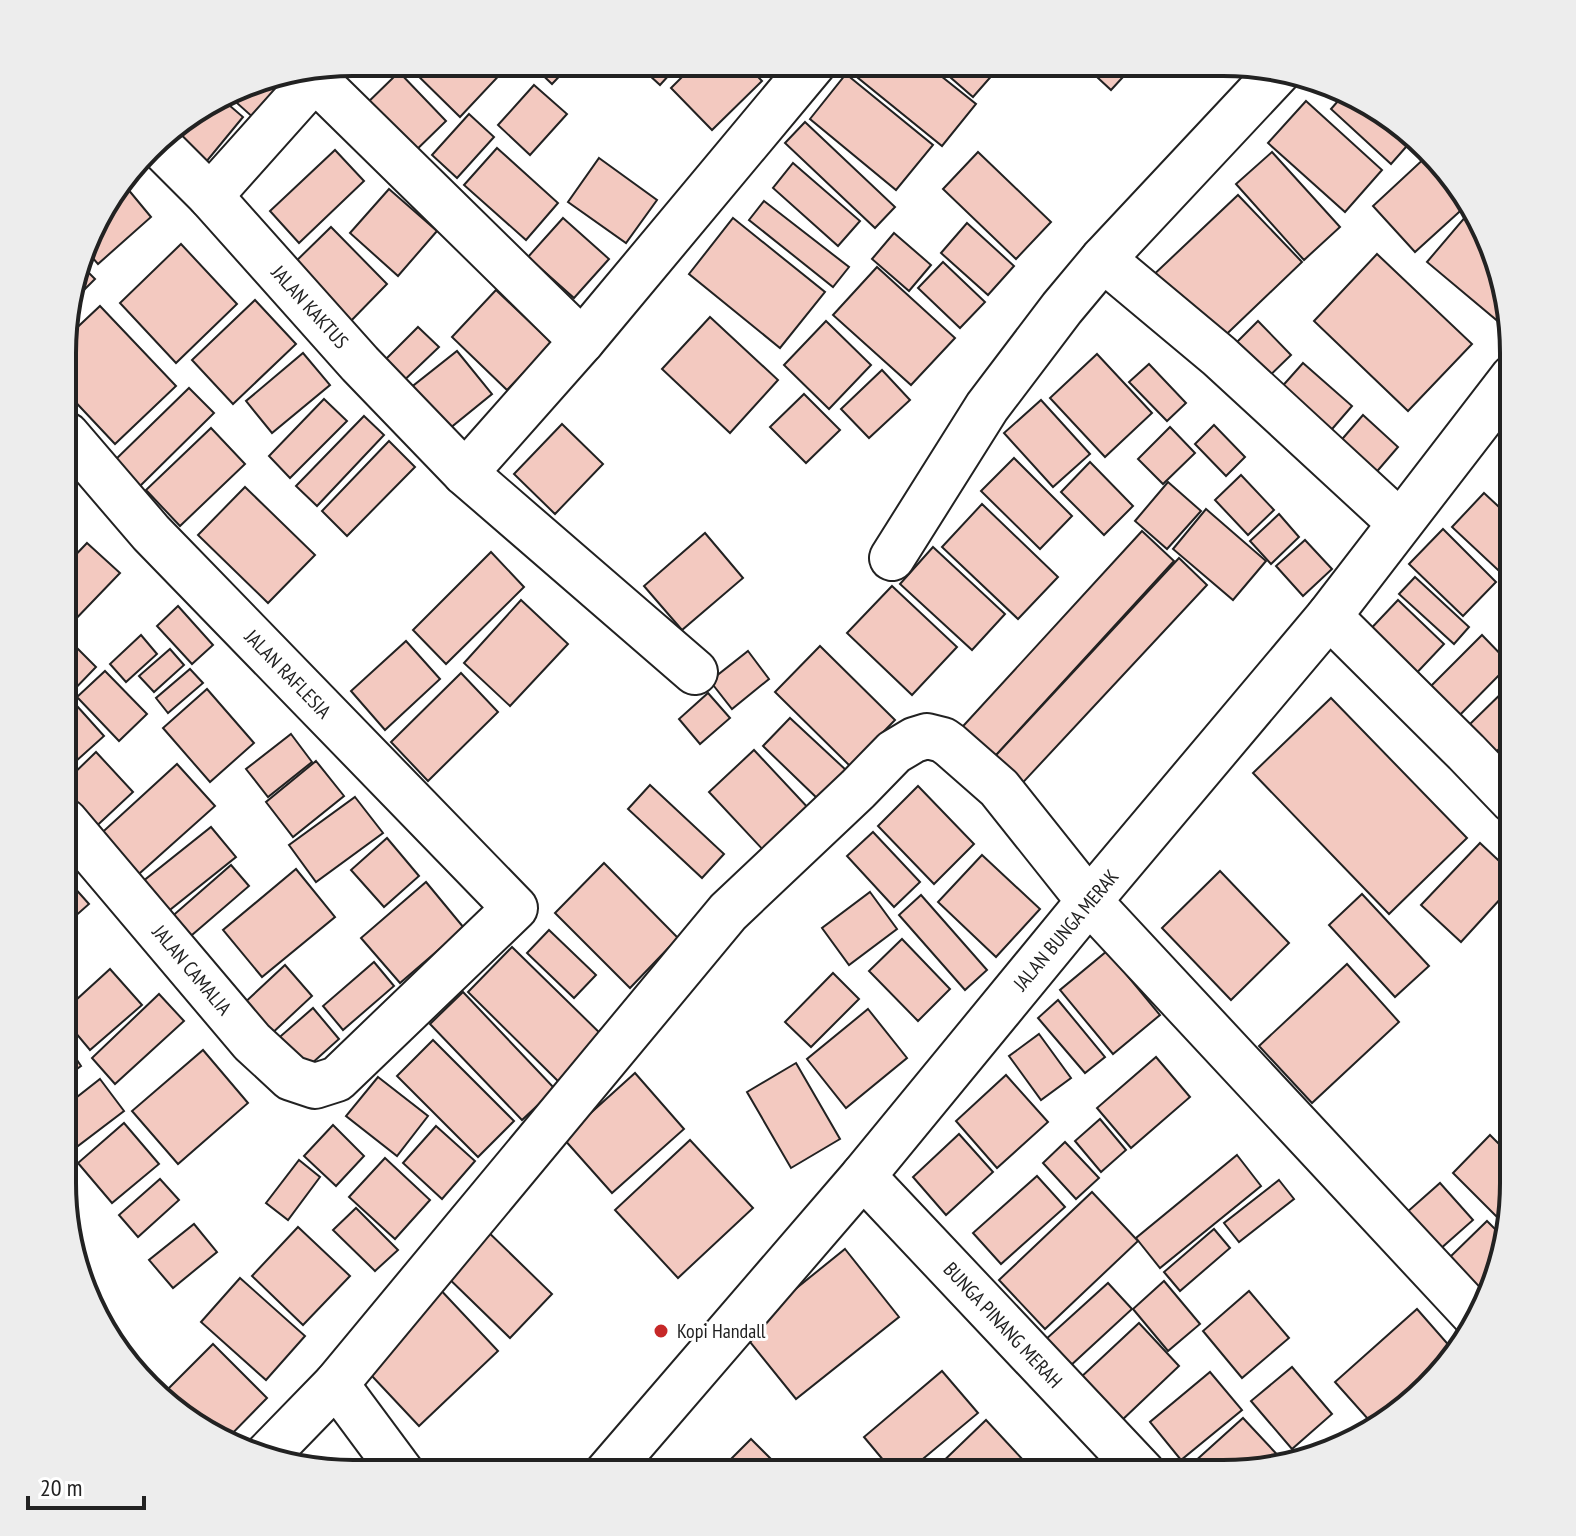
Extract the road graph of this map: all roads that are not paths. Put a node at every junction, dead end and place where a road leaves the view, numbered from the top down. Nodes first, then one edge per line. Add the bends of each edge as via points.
1 (803, 76) edge
2 (325, 78) edge
3 (314, 79) edge
4 (1271, 80) edge
5 (164, 150) edge
6 (210, 196) junction
7 (1103, 259) junction
8 (582, 341) junction
9 (1499, 395) edge
10 (76, 446) edge
11 (465, 473) junction
12 (1400, 523) junction
13 (892, 558) dead end
14 (1329, 616) junction
15 (695, 672) dead end
16 (1499, 786) edge
17 (77, 835) edge
18 (1089, 901) junction
19 (337, 1079) joint
20 (863, 1176) junction
21 (1469, 1309) edge
22 (336, 1384) junction
23 (273, 1448) edge
24 (392, 1459) edge
25 (619, 1459) edge
26 (1130, 1459) edge

1 - 8 street
2 - 8 street
3 - 6 street
4 - 7 street
5 - 6 street, JALAN KAKTUS
6 - 11 street, JALAN KAKTUS
7 - 12 street via 1219,356
7 - 13 street via 987,407
8 - 11 street
9 - 12 street, JALAN BUNGA MERAK
10 - 19 street, JALAN RAFLESIA via 151,533 515,908
11 - 15 street, JALAN KAKTUS
12 - 14 street, JALAN BUNGA MERAK
14 - 16 street
14 - 18 street, JALAN BUNGA MERAK
17 - 19 street, JALAN CAMALIA via 252,1042 291,1078 315,1086
18 - 20 street, JALAN BUNGA MERAK
18 - 21 street
18 - 22 street via 999,788 950,745 927,736 894,752 728,912
20 - 25 street, JALAN BUNGA MERAK
20 - 26 street, BUNGA PINANG MERAH
22 - 23 street
22 - 24 street

